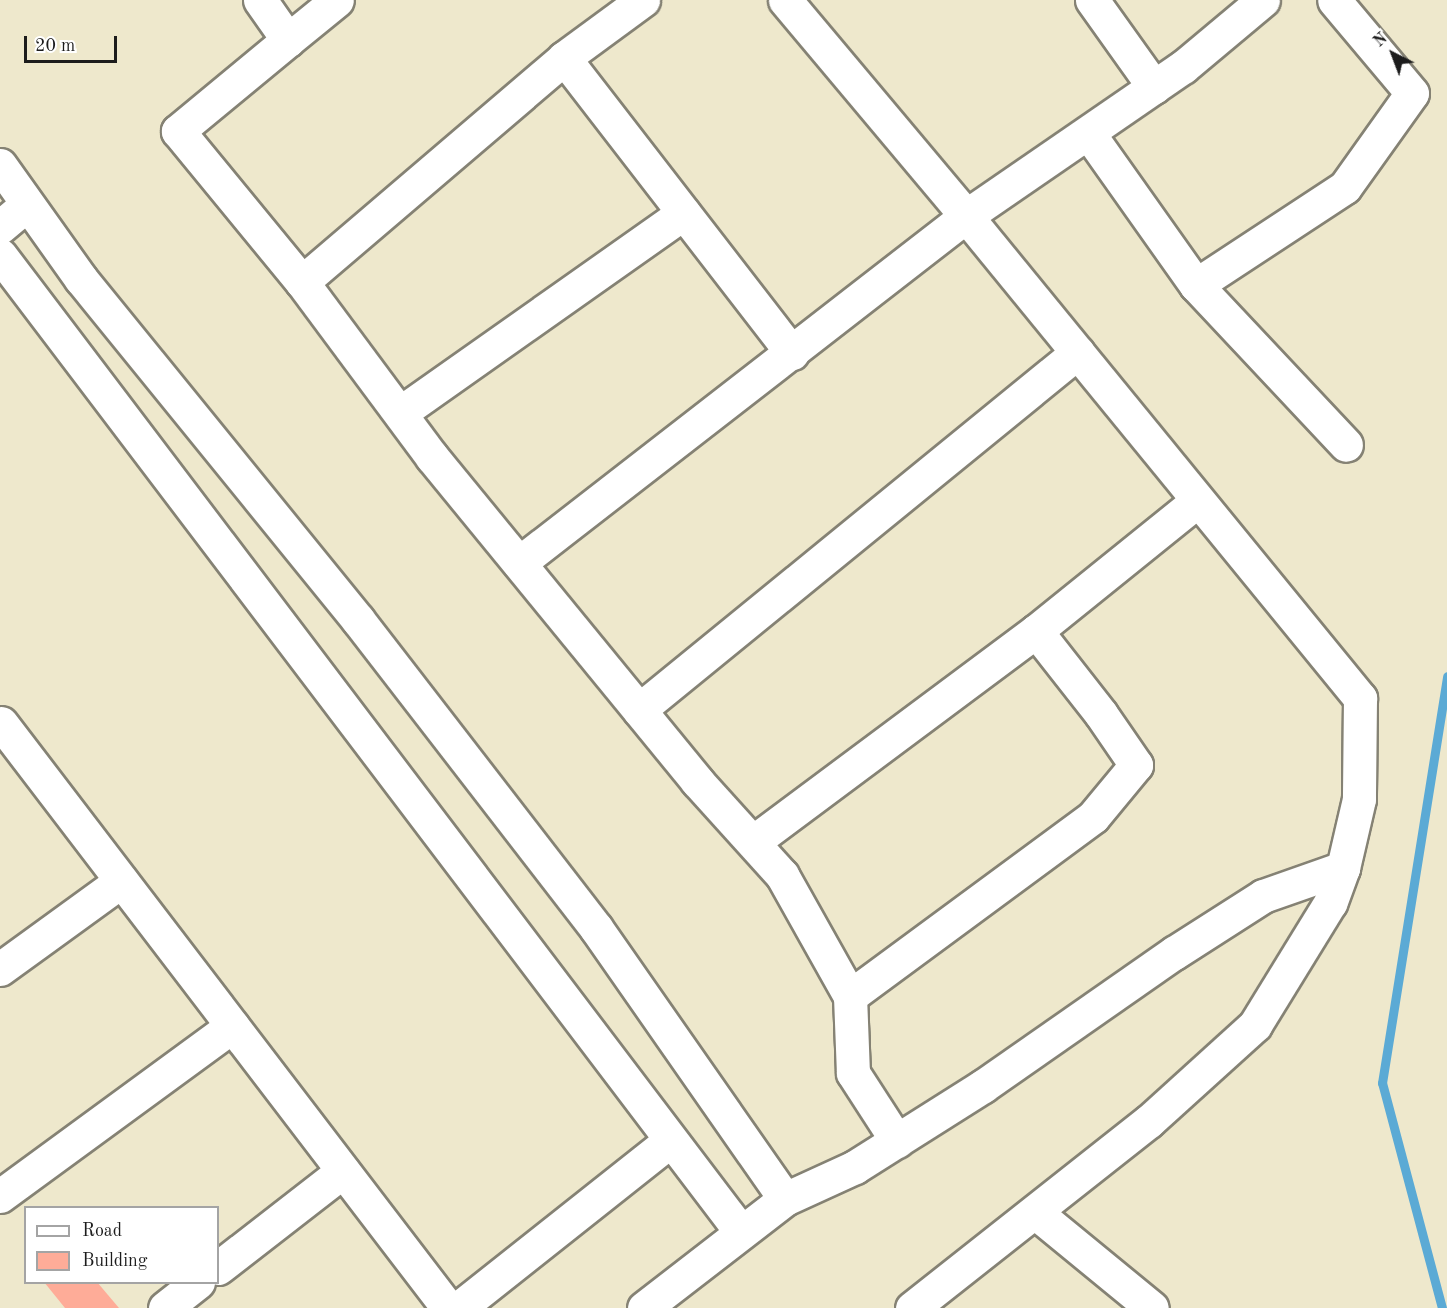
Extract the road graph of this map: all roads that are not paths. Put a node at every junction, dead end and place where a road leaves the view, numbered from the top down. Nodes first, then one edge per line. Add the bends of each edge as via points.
1 (260, 0) edge
2 (338, 0) edge
3 (644, 0) edge
4 (1092, 0) edge
5 (1263, 0) edge
6 (1334, 0) edge
7 (792, 2) edge
8 (288, 40) junction
9 (564, 58) junction
10 (1154, 87) junction
11 (1089, 134) junction
12 (0, 165) edge
13 (27, 204) junction
14 (684, 213) junction
15 (966, 216) junction
16 (0, 227) edge
17 (0, 255) edge
18 (302, 282) junction
19 (1196, 285) junction
20 (1078, 352) junction
21 (792, 353) junction
22 (400, 413) junction
23 (1347, 445) dead end
24 (1197, 501) junction
25 (519, 563) junction
26 (1036, 631) junction
27 (639, 710) junction
28 (0, 723) edge
29 (753, 842) junction
30 (1343, 868) junction
31 (121, 881) junction
32 (0, 969) edge
33 (850, 996) junction
34 (232, 1026) junction
35 (670, 1140) junction
36 (897, 1141) junction
37 (343, 1171) junction
38 (0, 1196) edge
39 (785, 1199) junction
40 (1035, 1212) junction
41 (741, 1232) junction
42 (219, 1267) edge
43 (195, 1284) edge
44 (165, 1308) edge
45 (448, 1308) edge
46 (459, 1308) edge
47 (644, 1308) edge
48 (912, 1308) edge
49 (1152, 1308) edge

1 - 8 street
2 - 8 street
3 - 9 street
4 - 10 street
5 - 10 street
6 - 19 street via 1412,93 1345,187
7 - 15 street
8 - 18 street via 178,131
9 - 14 street
9 - 18 street
10 - 11 street
11 - 15 street
11 - 19 street
12 - 13 street
13 - 16 street
13 - 39 street via 81,279 358,620 596,928
14 - 21 street
14 - 22 street
15 - 20 street
15 - 21 street
17 - 35 street
18 - 22 street
19 - 23 street
20 - 24 street
20 - 27 street
21 - 25 street
22 - 25 street
24 - 26 street
24 - 30 street via 1360,698 1359,799
25 - 27 street
26 - 29 street
26 - 33 street via 1136,765 1093,817
27 - 29 street
28 - 31 street
29 - 33 street via 782,875
30 - 36 street via 1263,896
30 - 40 street via 1330,903 1255,1025 1149,1121
31 - 32 street
31 - 34 street
33 - 36 street via 853,1073
34 - 37 street
34 - 38 street
35 - 41 street
35 - 46 street
36 - 39 street via 855,1167
37 - 42 street
37 - 45 street
39 - 41 street
40 - 48 street
40 - 49 street
41 - 47 street
43 - 44 street

